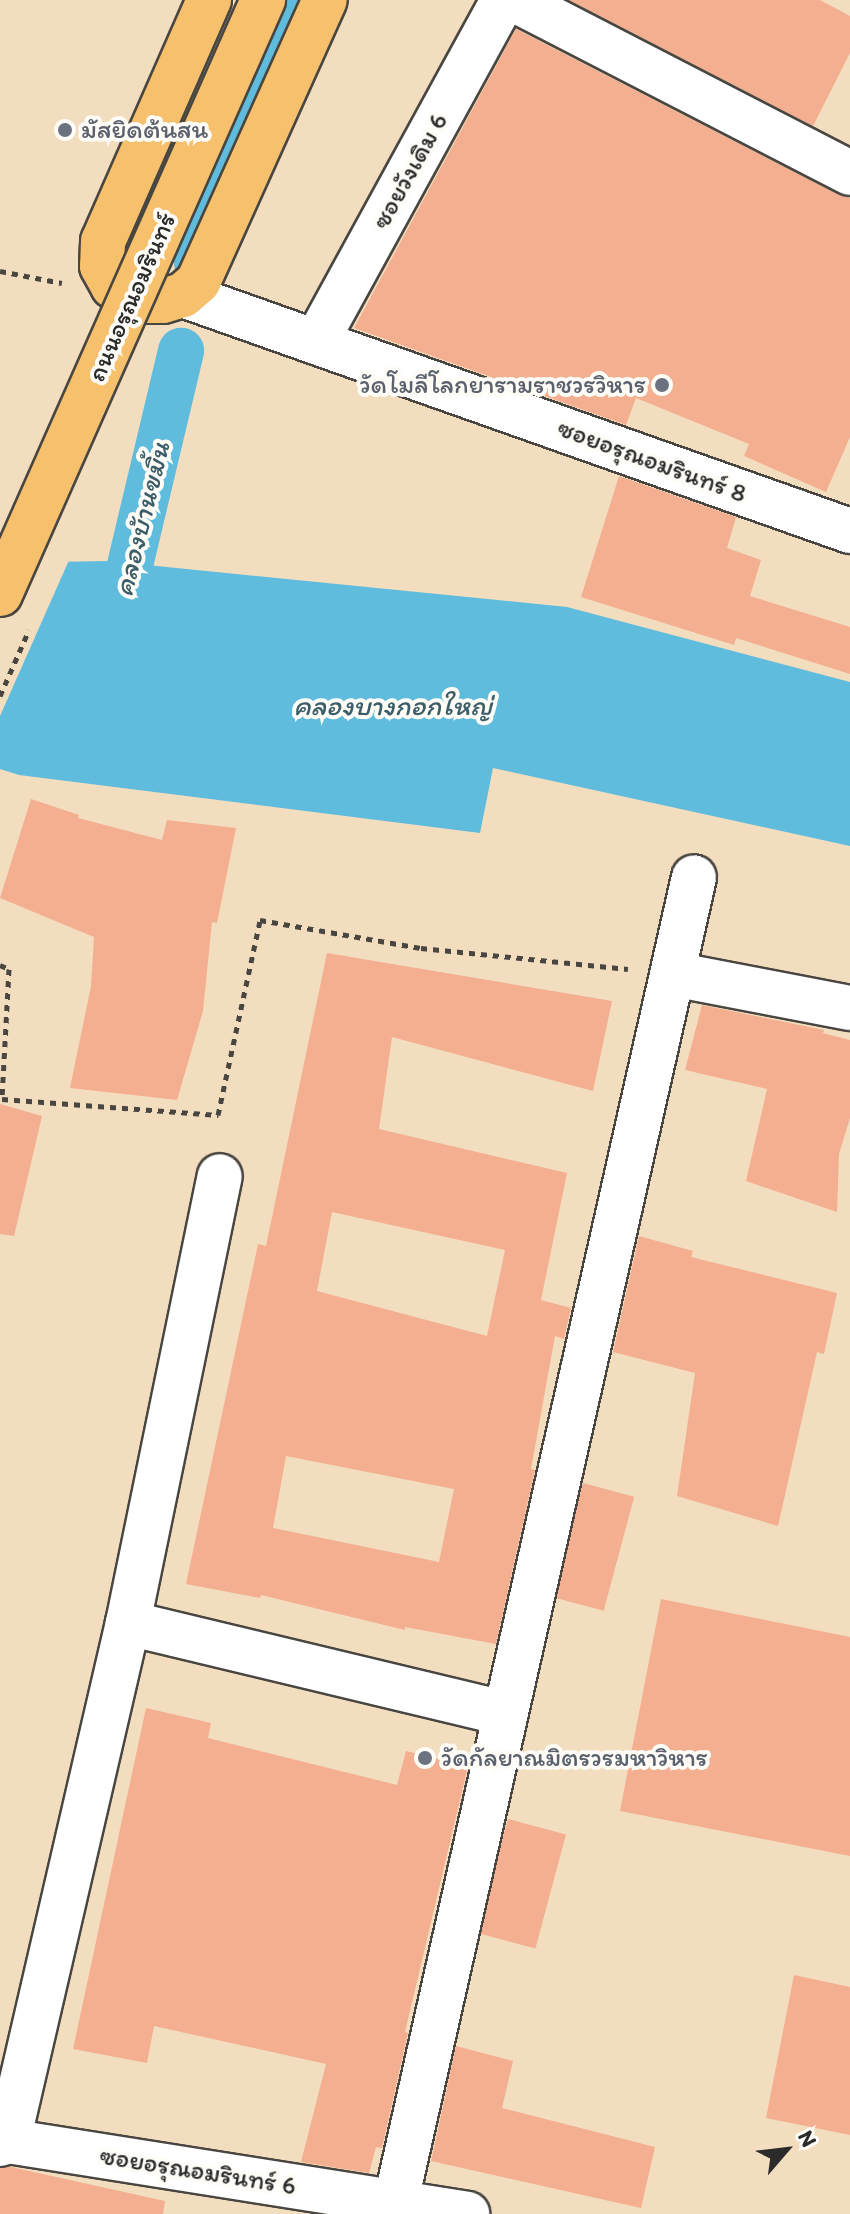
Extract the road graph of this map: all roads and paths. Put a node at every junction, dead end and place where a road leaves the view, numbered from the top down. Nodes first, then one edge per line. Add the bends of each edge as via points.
1 (209, 0) edge
2 (263, 0) edge
3 (325, 0) edge
4 (503, 0) edge
5 (515, 0) edge
6 (850, 173) edge
7 (183, 295) junction
8 (316, 342) junction
9 (844, 516) edge
10 (0, 594) edge
11 (694, 877) dead end
12 (0, 965) edge
13 (673, 974) junction
14 (850, 1008) edge
15 (220, 1176) dead end
16 (128, 1623) junction
17 (504, 1713) junction
18 (4, 2142) edge
19 (395, 2208) edge
20 (467, 2214) edge

1 - 7 main road via 103,241 102,266 113,286 134,301
2 - 10 main road, ถนนอรุณอมรินทร์, bridge
3 - 7 main road via 214,252 198,282
4 - 8 street, ซอยวังเดิม 6
5 - 6 street
7 - 8 street, ซอยอรุณอมรินทร์ 8
8 - 9 street, ซอยอรุณอมรินทร์ 8
11 - 13 street
12 - 13 path via 9,969 2,1099 218,1115 260,920 421,948
13 - 14 street
13 - 17 street
15 - 16 street
16 - 17 street
16 - 18 street
17 - 19 street
18 - 19 street, ซอยอรุณอมรินทร์ 6
19 - 20 street, ซอยอรุณอมรินทร์ 6

